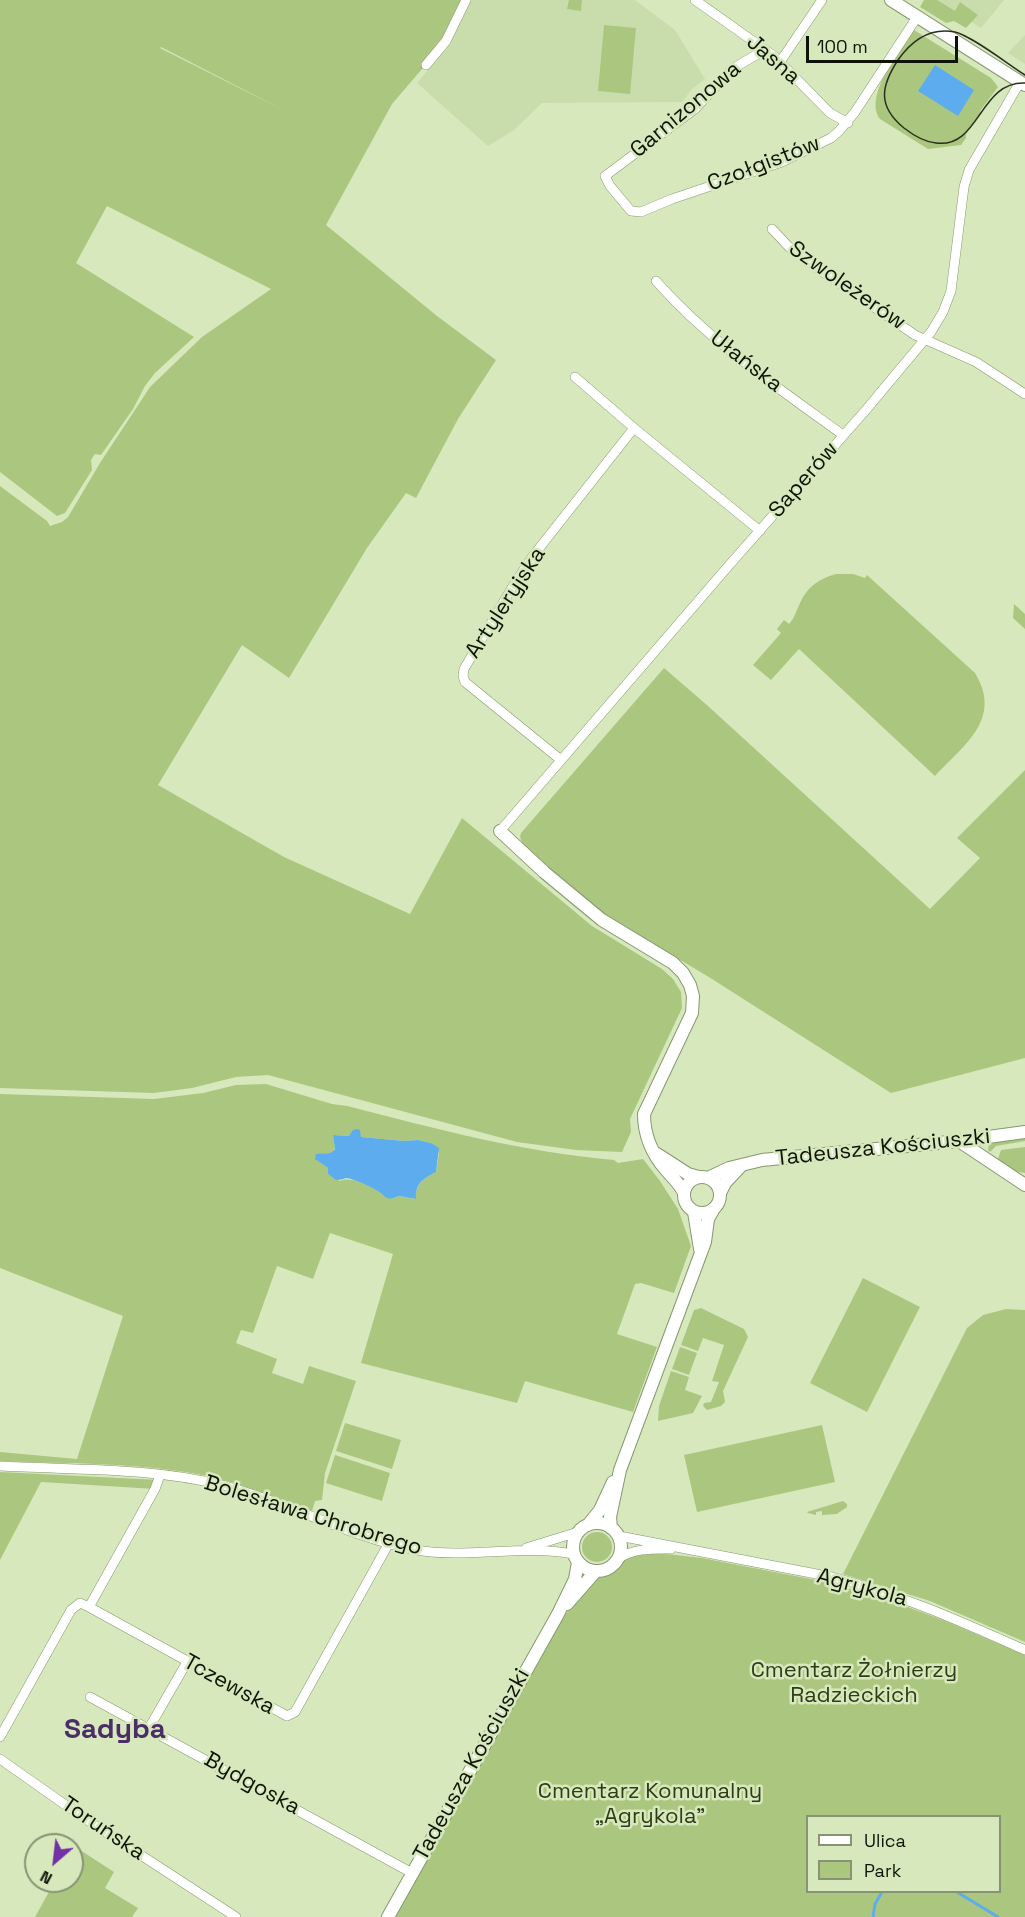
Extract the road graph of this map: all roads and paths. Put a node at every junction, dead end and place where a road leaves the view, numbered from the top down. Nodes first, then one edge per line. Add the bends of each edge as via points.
1 (466, 0) edge
2 (694, 0) edge
3 (822, 0) edge
4 (891, 0) edge
5 (917, 17) junction
6 (772, 55) junction
7 (780, 62) junction
8 (426, 64) dead end
9 (1022, 84) edge
10 (848, 123) junction
11 (604, 176) joint
12 (772, 229) dead end
13 (656, 281) dead end
14 (925, 341) junction
15 (575, 377) dead end
16 (1025, 394) edge
17 (634, 428) junction
18 (843, 435) junction
19 (760, 531) junction
20 (561, 760) junction
21 (500, 831) joint
22 (1025, 1132) edge
23 (959, 1141) junction
24 (656, 1153) junction
25 (741, 1166) junction
26 (704, 1178) junction
27 (1025, 1185) edge
28 (684, 1193) junction
29 (720, 1193) junction
30 (713, 1210) junction
31 (694, 1212) junction
32 (700, 1253) junction
33 (0, 1466) edge
34 (620, 1470) junction
35 (160, 1474) junction
36 (583, 1529) junction
37 (615, 1532) junction
38 (388, 1543) junction
39 (691, 1550) junction
40 (519, 1551) junction
41 (576, 1558) junction
42 (618, 1559) junction
43 (596, 1571) junction
44 (89, 1607) junction
45 (558, 1614) junction
46 (1025, 1650) edge
47 (187, 1662) junction
48 (90, 1697) dead end
49 (149, 1728) junction
50 (0, 1737) edge
51 (0, 1759) edge
52 (412, 1873) junction
53 (236, 1917) edge
54 (388, 1917) edge

1 - 8 street via 446,41
2 - 6 street, Jasna
3 - 7 street
4 - 5 street
5 - 9 street
5 - 10 street, Czołgistów
6 - 7 street, Jasna
6 - 11 street, Garnizonowa via 756,55 732,69 695,109
7 - 10 street, Jasna via 830,113
9 - 14 street, Saperów via 969,170 951,291
10 - 11 street, Czołgistów via 831,138 799,155 641,212 631,211
12 - 14 street, Szwoleżerów via 817,268
13 - 18 street, Ułańska via 721,345
14 - 16 street, Szwoleżerów via 976,362
14 - 18 street, Saperów
15 - 17 street
17 - 19 street
17 - 20 street, Artyleryjska via 527,564 464,669 465,682
18 - 19 street, Saperów
19 - 20 street, Saperów
20 - 21 street, Saperów
21 - 24 street via 602,920 673,963 688,980 693,996 692,1013 644,1114 649,1146
22 - 23 street, Tadeusza Kościuszki
23 - 25 street, Tadeusza Kościuszki via 762,1160
23 - 27 street
24 - 26 street via 688,1174
24 - 28 street
25 - 26 street, Tadeusza Kościuszki
25 - 29 street
26 - 28 street via 690,1181
26 - 29 street via 716,1184
28 - 31 street via 687,1206
29 - 30 street
30 - 31 street
30 - 32 street
31 - 32 street
32 - 34 street
33 - 35 street, Bolesława Chrobrego
34 - 36 street via 600,1510
34 - 37 street via 610,1517
35 - 38 street, Bolesława Chrobrego via 249,1493
35 - 44 street
36 - 37 street via 602,1524
36 - 40 street, Bolesława Chrobrego
36 - 41 street via 574,1541
37 - 39 street, Agrykola
37 - 42 street via 621,1547
38 - 40 street, Bolesława Chrobrego via 461,1554
38 - 47 street, Tczewska via 293,1714 285,1716
39 - 42 street, Agrykola via 648,1550 627,1553
39 - 46 street, Agrykola via 863,1585 912,1601
40 - 41 street, Bolesława Chrobrego via 558,1551
41 - 43 street via 587,1569
41 - 45 street, Tadeusza Kościuszki via 575,1579
42 - 43 street via 610,1568
43 - 45 street, Tadeusza Kościuszki
44 - 47 street, Tczewska
44 - 50 street via 80,1604 71,1610
45 - 52 street, Tadeusza Kościuszki
47 - 49 street
48 - 49 street, Bydgoska
49 - 52 street, Bydgoska
51 - 53 street, Toruńska
52 - 54 street, Tadeusza Kościuszki

